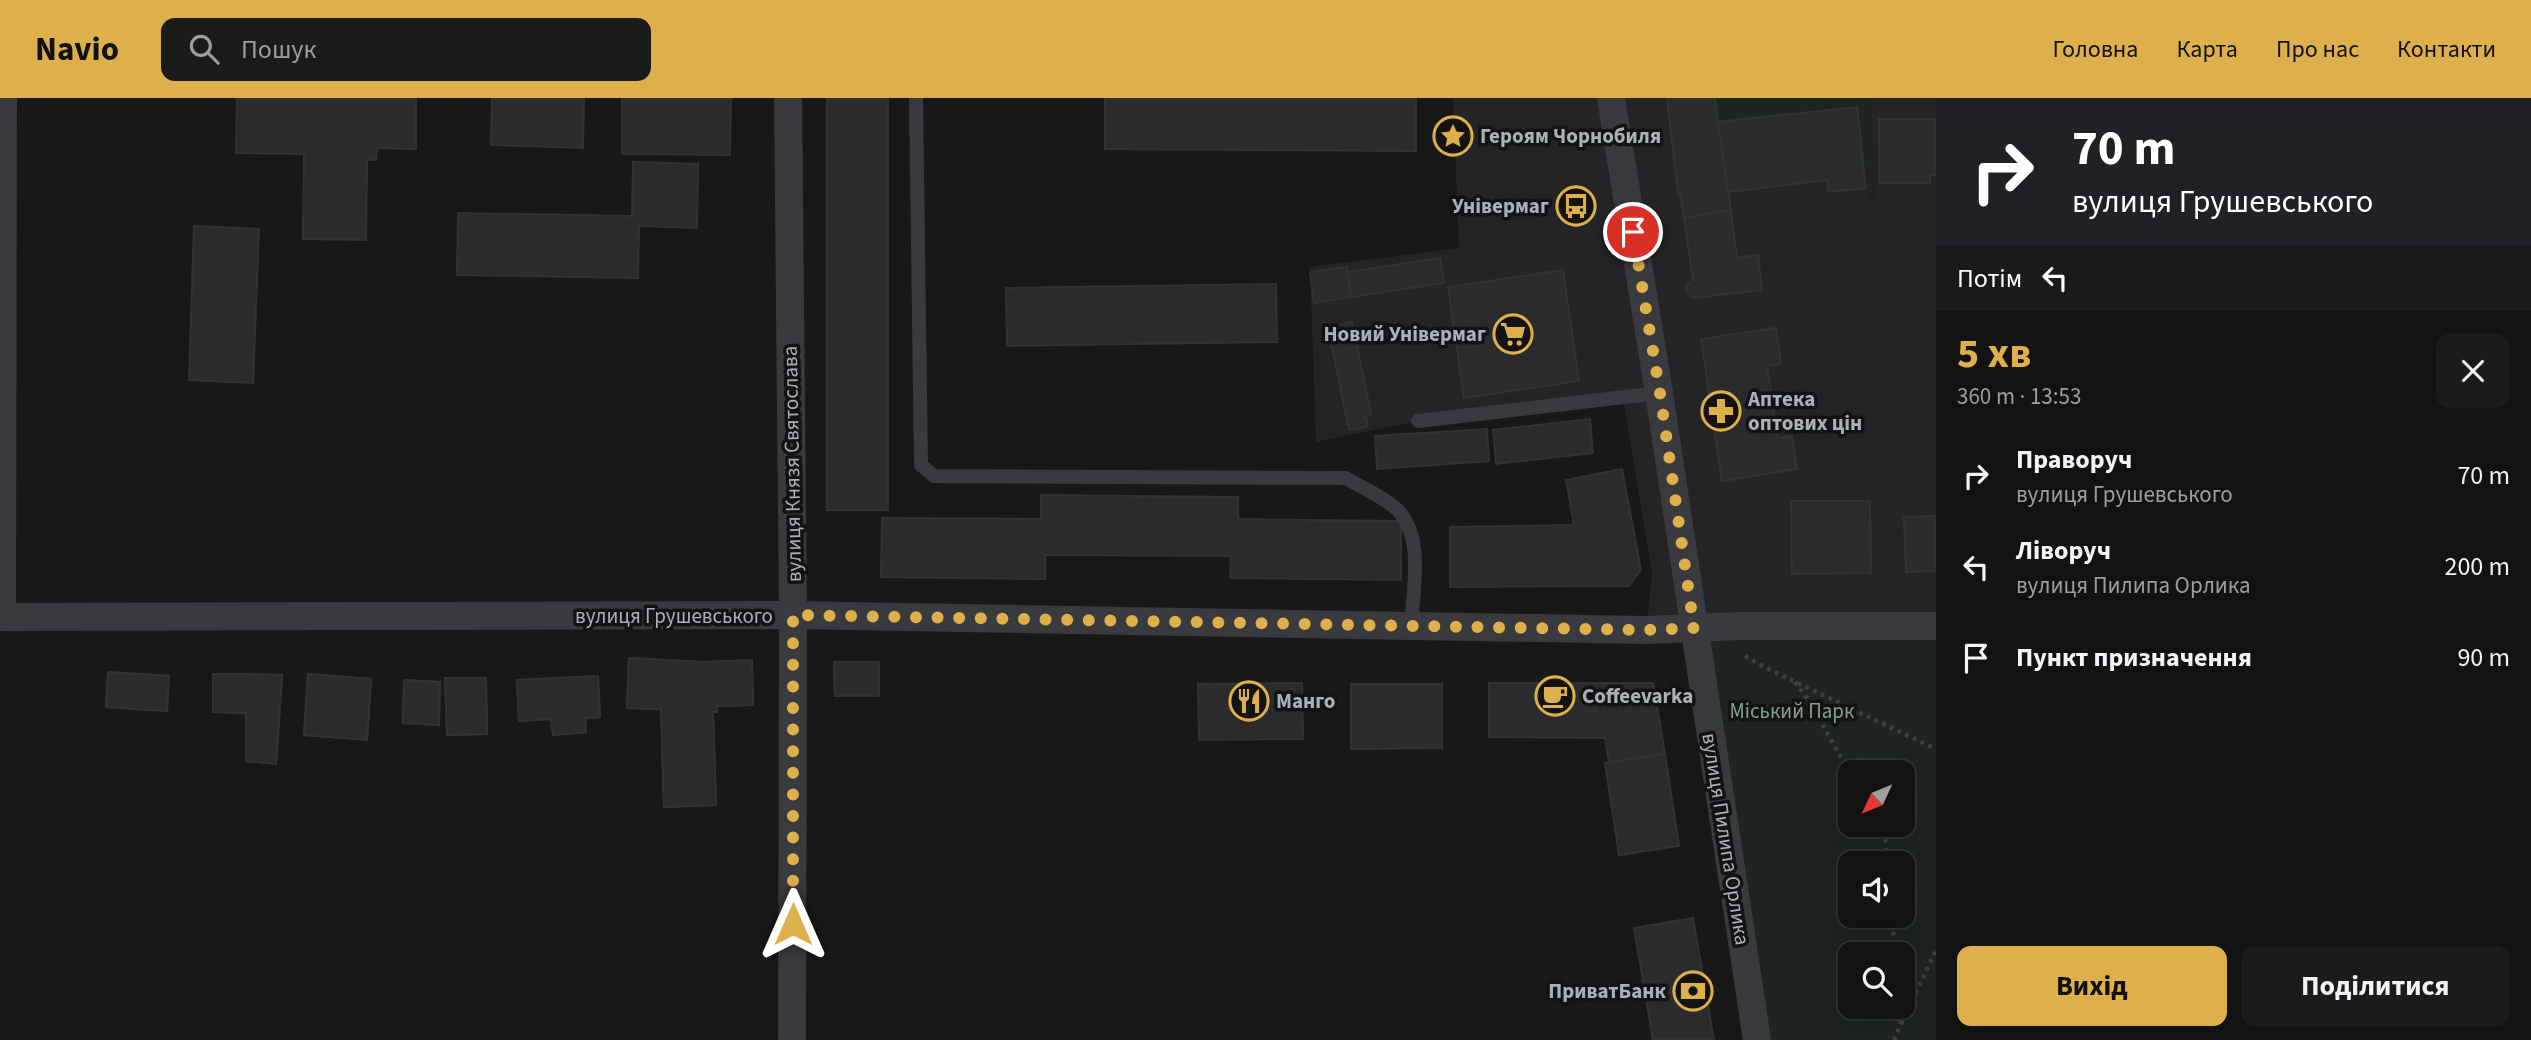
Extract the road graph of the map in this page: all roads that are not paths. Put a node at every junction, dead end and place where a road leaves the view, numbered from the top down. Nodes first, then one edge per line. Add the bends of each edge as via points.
1 (3, 98) edge
2 (788, 98) edge
3 (916, 98) edge
4 (1611, 98) edge
5 (1660, 393) junction
6 (1418, 421) dead end
7 (793, 615) junction
8 (1, 617) edge
9 (1936, 625) edge
10 (1411, 626) junction
11 (1694, 628) junction
12 (792, 1040) edge
13 (1757, 1040) edge

1 - 8 street
2 - 7 street, вулиця Князя Святослава
3 - 10 lane via 921,465 934,476 1346,478 1392,506 1410,527 1415,543
4 - 5 street, вулиця Пилипа Орлика
5 - 6 lane
5 - 11 street, вулиця Пилипа Орлика
7 - 8 street, вулиця Грушевського
7 - 10 street, вулиця Грушевського
7 - 12 street, вулиця Князя Святослава
9 - 11 street, вулиця Грушевського
10 - 11 street, вулиця Грушевського
11 - 13 street, вулиця Пилипа Орлика

